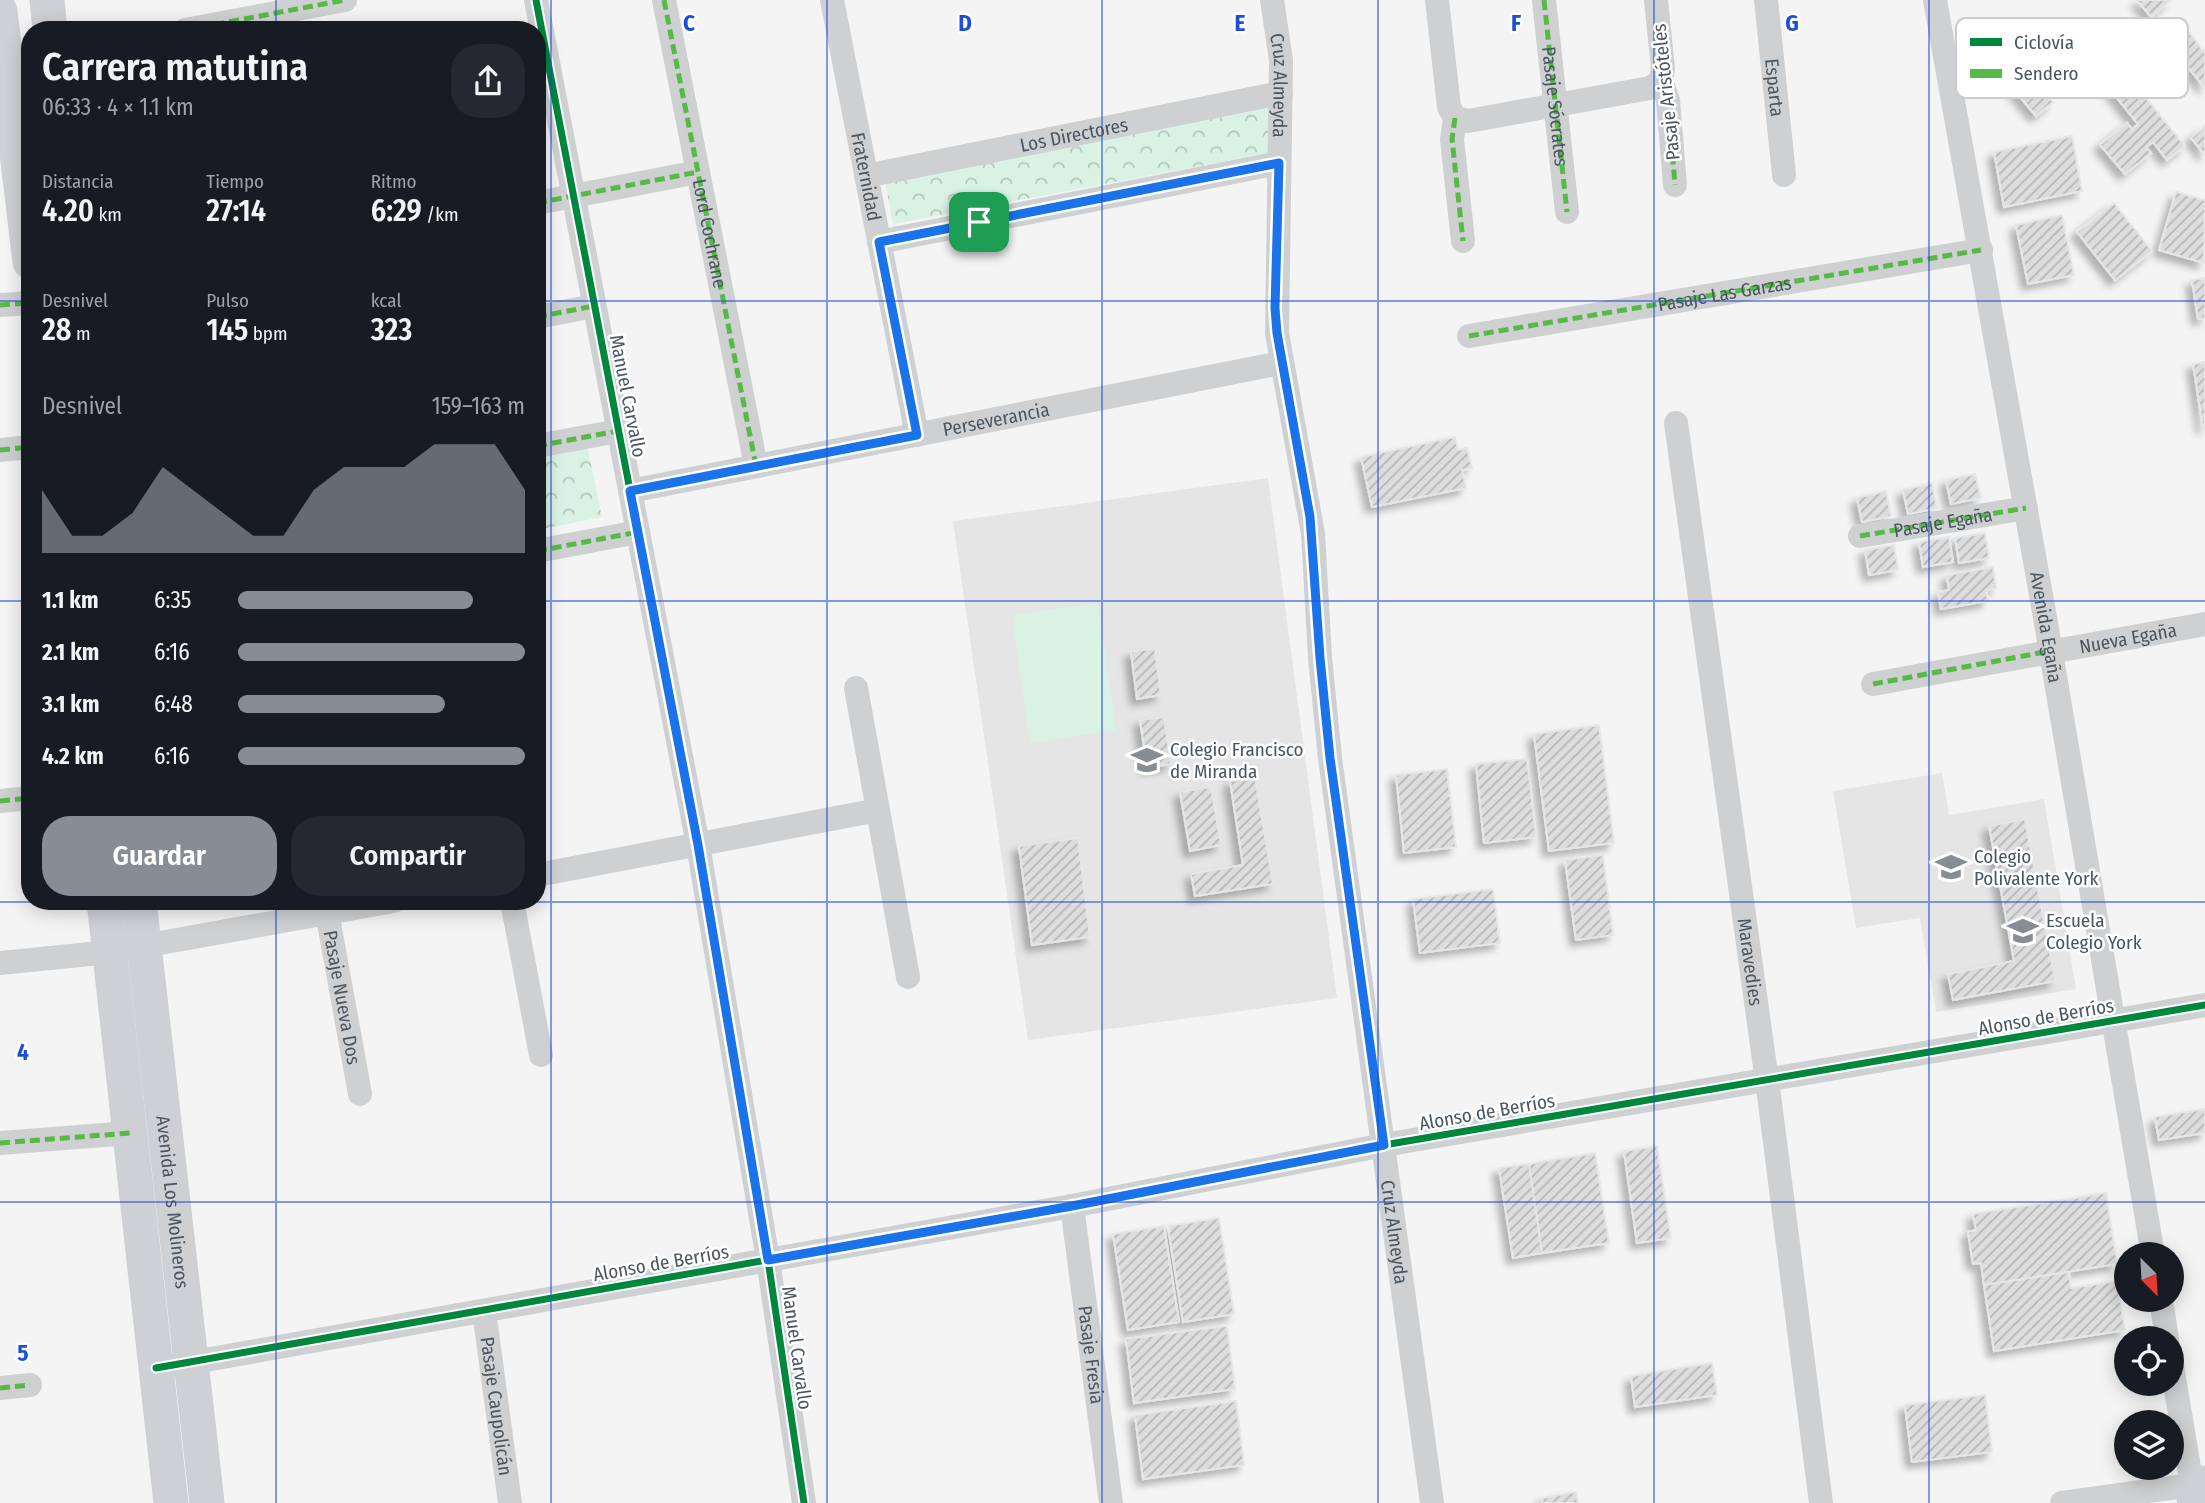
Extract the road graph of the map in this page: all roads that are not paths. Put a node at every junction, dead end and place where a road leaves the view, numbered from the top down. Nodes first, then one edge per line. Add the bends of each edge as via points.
1 (47, 0) edge
2 (345, 0) edge
3 (536, 0) edge
4 (664, 0) edge
5 (832, 0) edge
6 (1272, 0) edge
7 (1437, 0) edge
8 (1544, 0) edge
9 (1656, 0) edge
10 (1766, 0) edge
11 (1935, 0) edge
12 (0, 11) edge
13 (49, 21) edge
14 (233, 21) edge
15 (538, 21) edge
16 (1661, 81) junction
17 (546, 90) edge
18 (1281, 93) junction
19 (1555, 105) junction
20 (1455, 118) junction
21 (1279, 163) junction
22 (698, 172) junction
23 (1784, 175) dead end
24 (866, 176) junction
25 (1675, 185) dead end
26 (21, 187) edge
27 (573, 196) junction
28 (546, 201) edge
29 (1567, 212) dead end
30 (1463, 241) dead end
31 (879, 242) junction
32 (1981, 250) junction
33 (21, 304) edge
34 (0, 305) edge
35 (594, 306) junction
36 (546, 315) edge
37 (1469, 336) dead end
38 (1281, 363) junction
39 (1676, 423) dead end
40 (618, 431) junction
41 (917, 435) junction
42 (546, 444) edge
43 (21, 448) edge
44 (0, 450) edge
45 (756, 466) junction
46 (630, 491) junction
47 (2026, 508) junction
48 (638, 532) junction
49 (1860, 536) dead end
50 (546, 549) edge
51 (2205, 624) edge
52 (2050, 650) junction
53 (1873, 684) dead end
54 (856, 688) dead end
55 (21, 799) edge
56 (0, 801) edge
57 (878, 810) junction
58 (698, 845) junction
59 (546, 873) edge
60 (105, 910) edge
61 (140, 910) edge
62 (312, 910) edge
63 (327, 910) edge
64 (514, 910) edge
65 (144, 946) junction
66 (110, 952) junction
67 (0, 963) edge
68 (908, 977) dead end
69 (2205, 1005) edge
70 (2115, 1022) junction
71 (541, 1055) dead end
72 (1766, 1081) junction
73 (360, 1094) dead end
74 (130, 1133) junction
75 (0, 1143) edge
76 (1384, 1145) junction
77 (1072, 1206) junction
78 (2151, 1242) edge
79 (768, 1260) junction
80 (484, 1311) junction
81 (191, 1362) junction
82 (156, 1368) junction
83 (30, 1385) dead end
84 (0, 1388) edge
85 (2178, 1396) edge
86 (2197, 1491) edge
87 (171, 1503) edge
88 (207, 1503) edge
89 (510, 1503) edge
90 (804, 1503) edge
91 (1111, 1503) edge
92 (1432, 1503) edge
93 (1821, 1503) edge
94 (2062, 1503) edge

1 - 13 street
2 - 14 street
3 - 15 street, Manuel Carvallo
4 - 22 street, Lord Cochrane
5 - 24 street, Fraternidad
6 - 18 street, Cruz Almeyda
7 - 20 street via 1449,107
8 - 19 street, Pasaje Sócrates
9 - 16 street, Pasaje Aristóteles
10 - 23 street, Esparta
11 - 32 street, Avenida Egaña
12 - 26 street
16 - 19 street via 1650,88
16 - 25 street, Pasaje Aristóteles via 1668,100
17 - 27 street, Manuel Carvallo
18 - 21 street, Cruz Almeyda
18 - 24 street, Los Directores
19 - 20 street via 1468,121
19 - 29 street, Pasaje Sócrates
20 - 30 street via 1452,138
21 - 31 street
21 - 38 street, Cruz Almeyda via 1275,308
22 - 27 street
22 - 45 street, Lord Cochrane
24 - 31 street, Fraternidad
27 - 28 street
27 - 35 street, Manuel Carvallo
31 - 41 street, Fraternidad
32 - 37 street, Pasaje Las Garzas
32 - 47 street, Avenida Egaña
33 - 34 street
35 - 36 street
35 - 40 street, Manuel Carvallo
38 - 41 street, Perseverancia
38 - 76 street, Cruz Almeyda via 1310,517 1330,758
39 - 72 street, Maravedies
40 - 42 street
40 - 46 street, Manuel Carvallo
41 - 45 street, Perseverancia
43 - 44 street
45 - 46 street, Perseverancia
46 - 48 street, Manuel Carvallo
47 - 49 street, Pasaje Egaña
47 - 52 street, Avenida Egaña
48 - 50 street
48 - 58 street, Manuel Carvallo
51 - 52 street, Nueva Egaña
52 - 53 street, Nueva Egaña
52 - 70 street, Avenida Egaña
54 - 57 street
55 - 56 street
57 - 58 street
57 - 68 street
58 - 59 street
58 - 79 street, Manuel Carvallo
60 - 66 street, Avenida Los Molineros
61 - 65 street, Avenida Los Molineros
62 - 65 street
63 - 73 street, Pasaje Nueva Dos
64 - 71 street
65 - 66 street
65 - 81 street, Avenida Los Molineros
66 - 67 street
66 - 74 street, Avenida Los Molineros
69 - 70 street, Alonso de Berríos
70 - 72 street, Alonso de Berríos
70 - 78 street, Avenida Egaña
72 - 76 street, Alonso de Berríos
72 - 93 street, Maravedies
74 - 75 street
74 - 82 street, Avenida Los Molineros
76 - 77 street, Alonso de Berríos
76 - 92 street, Cruz Almeyda
77 - 79 street, Alonso de Berríos
77 - 91 street, Pasaje Fresia
79 - 80 street, Alonso de Berríos
79 - 90 street, Manuel Carvallo
80 - 81 street, Alonso de Berríos
80 - 89 street, Pasaje Caupolicán
81 - 82 street, Alonso de Berríos
81 - 88 street, Avenida Los Molineros
82 - 87 street, Avenida Los Molineros
83 - 84 street
85 - 86 street
86 - 94 street

